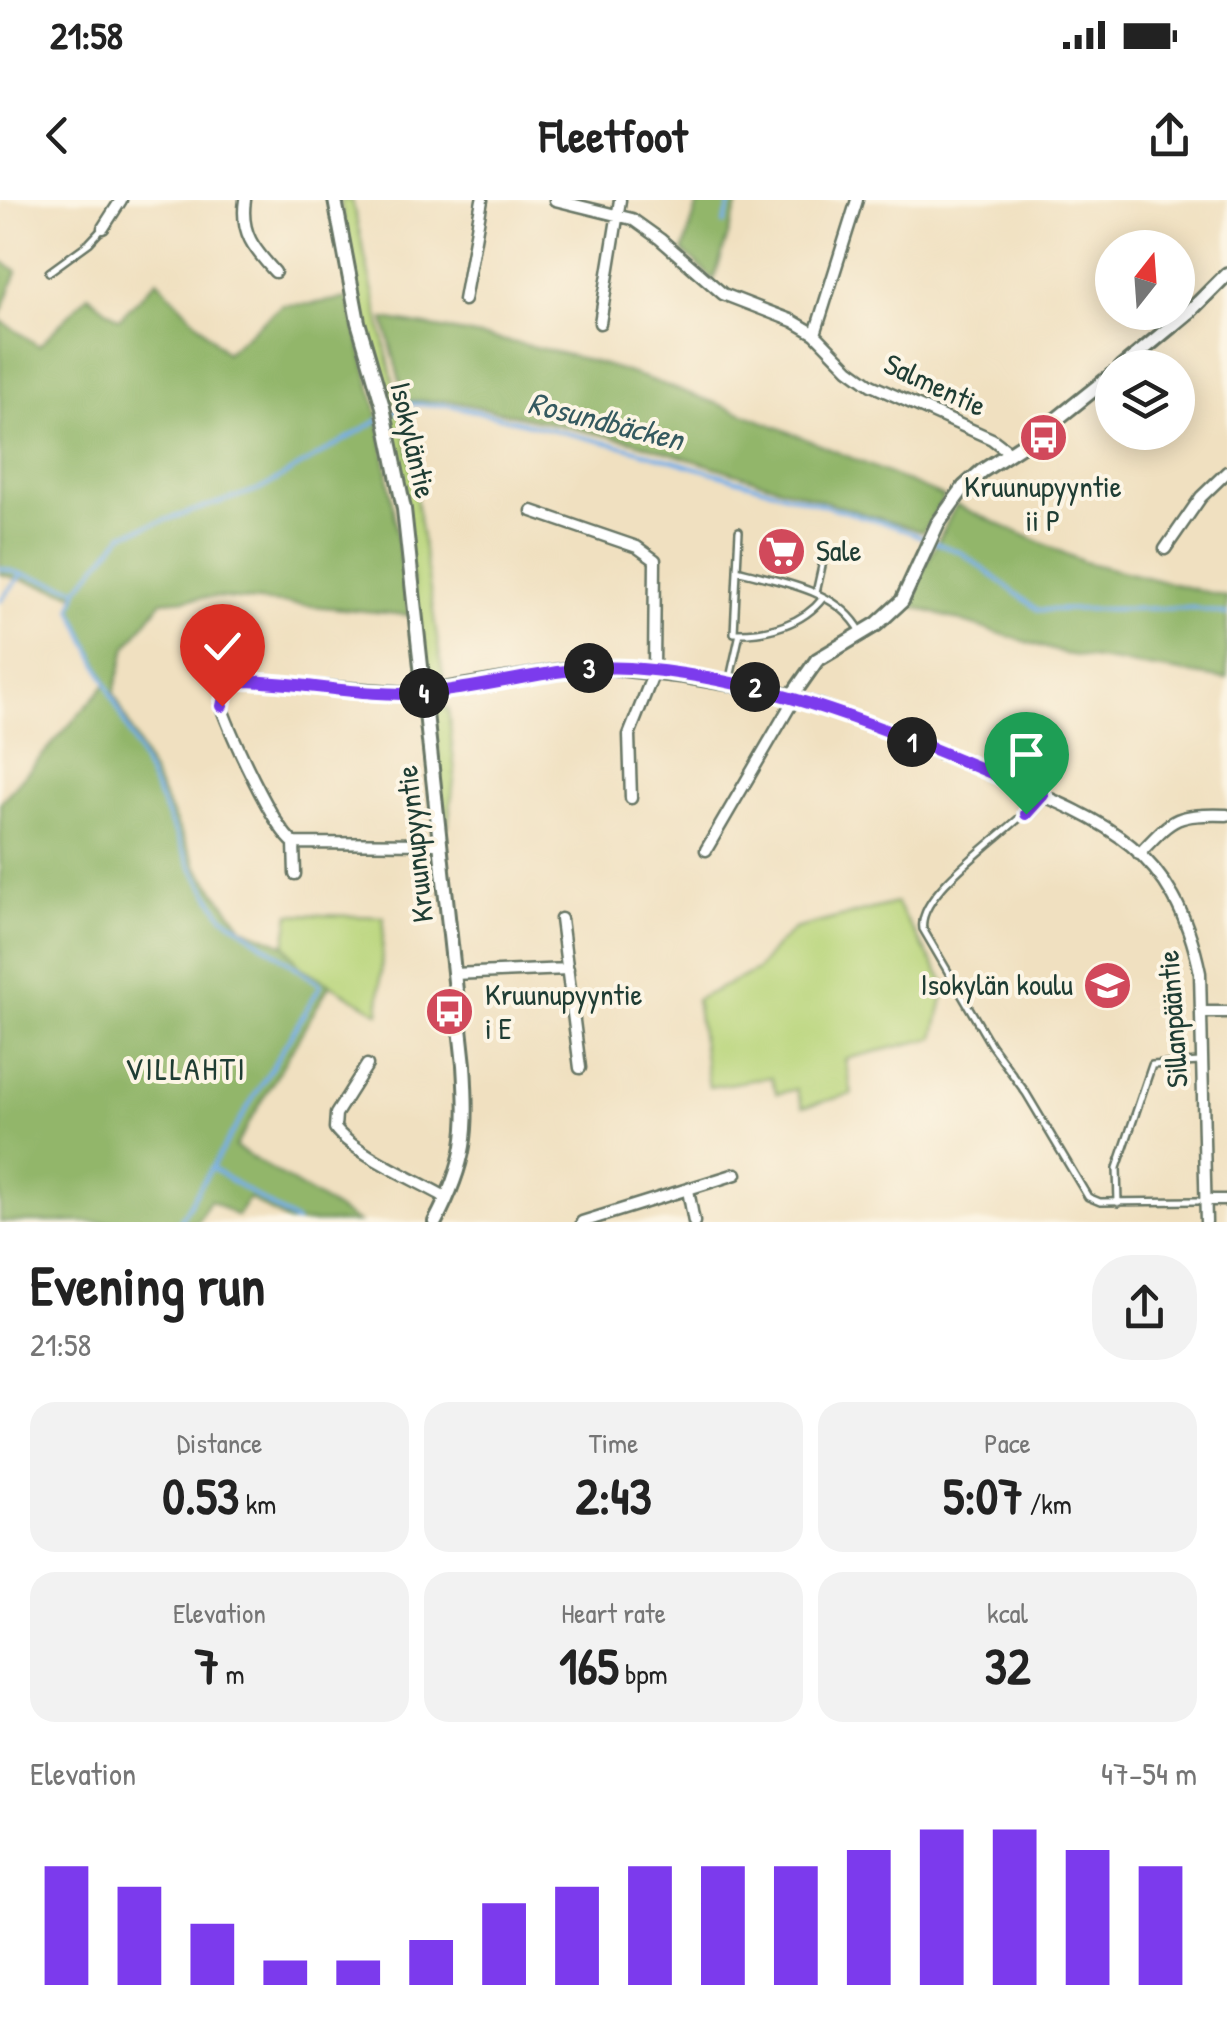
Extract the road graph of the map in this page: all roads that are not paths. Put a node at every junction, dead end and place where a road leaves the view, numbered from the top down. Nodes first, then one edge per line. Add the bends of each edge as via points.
1 (121, 200) edge
2 (246, 200) edge
3 (336, 200) edge
4 (482, 200) edge
5 (555, 200) edge
6 (620, 200) edge
7 (857, 200) edge
8 (618, 214) junction
9 (102, 228) joint
10 (49, 272) dead end
11 (276, 272) dead end
12 (1227, 274) edge
13 (464, 300) dead end
14 (600, 323) dead end
15 (815, 334) junction
16 (1142, 350) edge
17 (1095, 388) edge
18 (1009, 452) junction
19 (1227, 472) edge
20 (532, 512) dead end
21 (739, 531) dead end
22 (1165, 548) dead end
23 (824, 557) dead end
24 (737, 570) junction
25 (816, 593) junction
26 (823, 598) junction
27 (740, 633) junction
28 (862, 634) junction
29 (654, 672) junction
30 (729, 684) junction
31 (424, 693) junction
32 (791, 697) junction
33 (1043, 795) junction
34 (631, 798) dead end
35 (1227, 815) edge
36 (294, 843) junction
37 (439, 844) junction
38 (706, 850) dead end
39 (1139, 854) junction
40 (294, 874) dead end
41 (561, 919) dead end
42 (568, 969) junction
43 (454, 974) junction
44 (1202, 1012) junction
45 (1227, 1012) edge
46 (1202, 1062) junction
47 (367, 1064) dead end
48 (580, 1068) dead end
49 (736, 1174) dead end
50 (688, 1190) junction
51 (447, 1198) junction
52 (1227, 1200) edge
53 (1202, 1201) junction
54 (1118, 1202) junction
55 (434, 1222) edge
56 (582, 1222) edge
57 (694, 1222) edge
58 (1206, 1222) edge

1 - 9 street
2 - 11 street via 250,241
3 - 31 street, Isokyläntie via 404,509
4 - 13 street
5 - 8 street, Salmentie
6 - 8 street
7 - 15 street
8 - 14 street
8 - 15 street, Salmentie via 660,239 724,294
9 - 10 lane
12 - 16 street
15 - 18 street, Salmentie via 856,376
17 - 18 street
18 - 28 street via 964,487 934,531 902,601
19 - 22 street
20 - 29 street via 637,547 655,560
21 - 24 lane
23 - 25 lane
24 - 25 lane
24 - 27 lane via 734,632
25 - 26 lane
26 - 27 lane via 800,620
26 - 28 lane
27 - 30 lane
28 - 32 street via 817,660
29 - 30 street
29 - 31 street via 577,668
29 - 34 street via 629,735
30 - 32 street
31 - 36 street via 245,681 226,688 225,716 274,818
31 - 37 street, Kruunupyyntie
32 - 33 street, Sillanpääntie
32 - 38 street
33 - 39 street, Sillanpääntie via 1100,822
33 - 54 lane via 931,898 923,930 1088,1197
35 - 39 street via 1174,819
36 - 37 street
36 - 40 street
37 - 43 street, Kruunupyyntie
39 - 44 street, Sillanpääntie via 1187,919
41 - 42 street
42 - 43 street
42 - 48 street
43 - 51 street, Kruunupyyntie via 466,1138
44 - 45 street
44 - 46 street, Sillanpääntie
46 - 53 street, Sillanpääntie
46 - 54 lane via 1152,1065 1117,1168
47 - 51 street via 336,1114 335,1128
49 - 50 street
50 - 56 street
50 - 57 street
51 - 55 street, Kruunupyyntie
52 - 53 street
53 - 54 lane
53 - 58 street, Sillanpääntie

